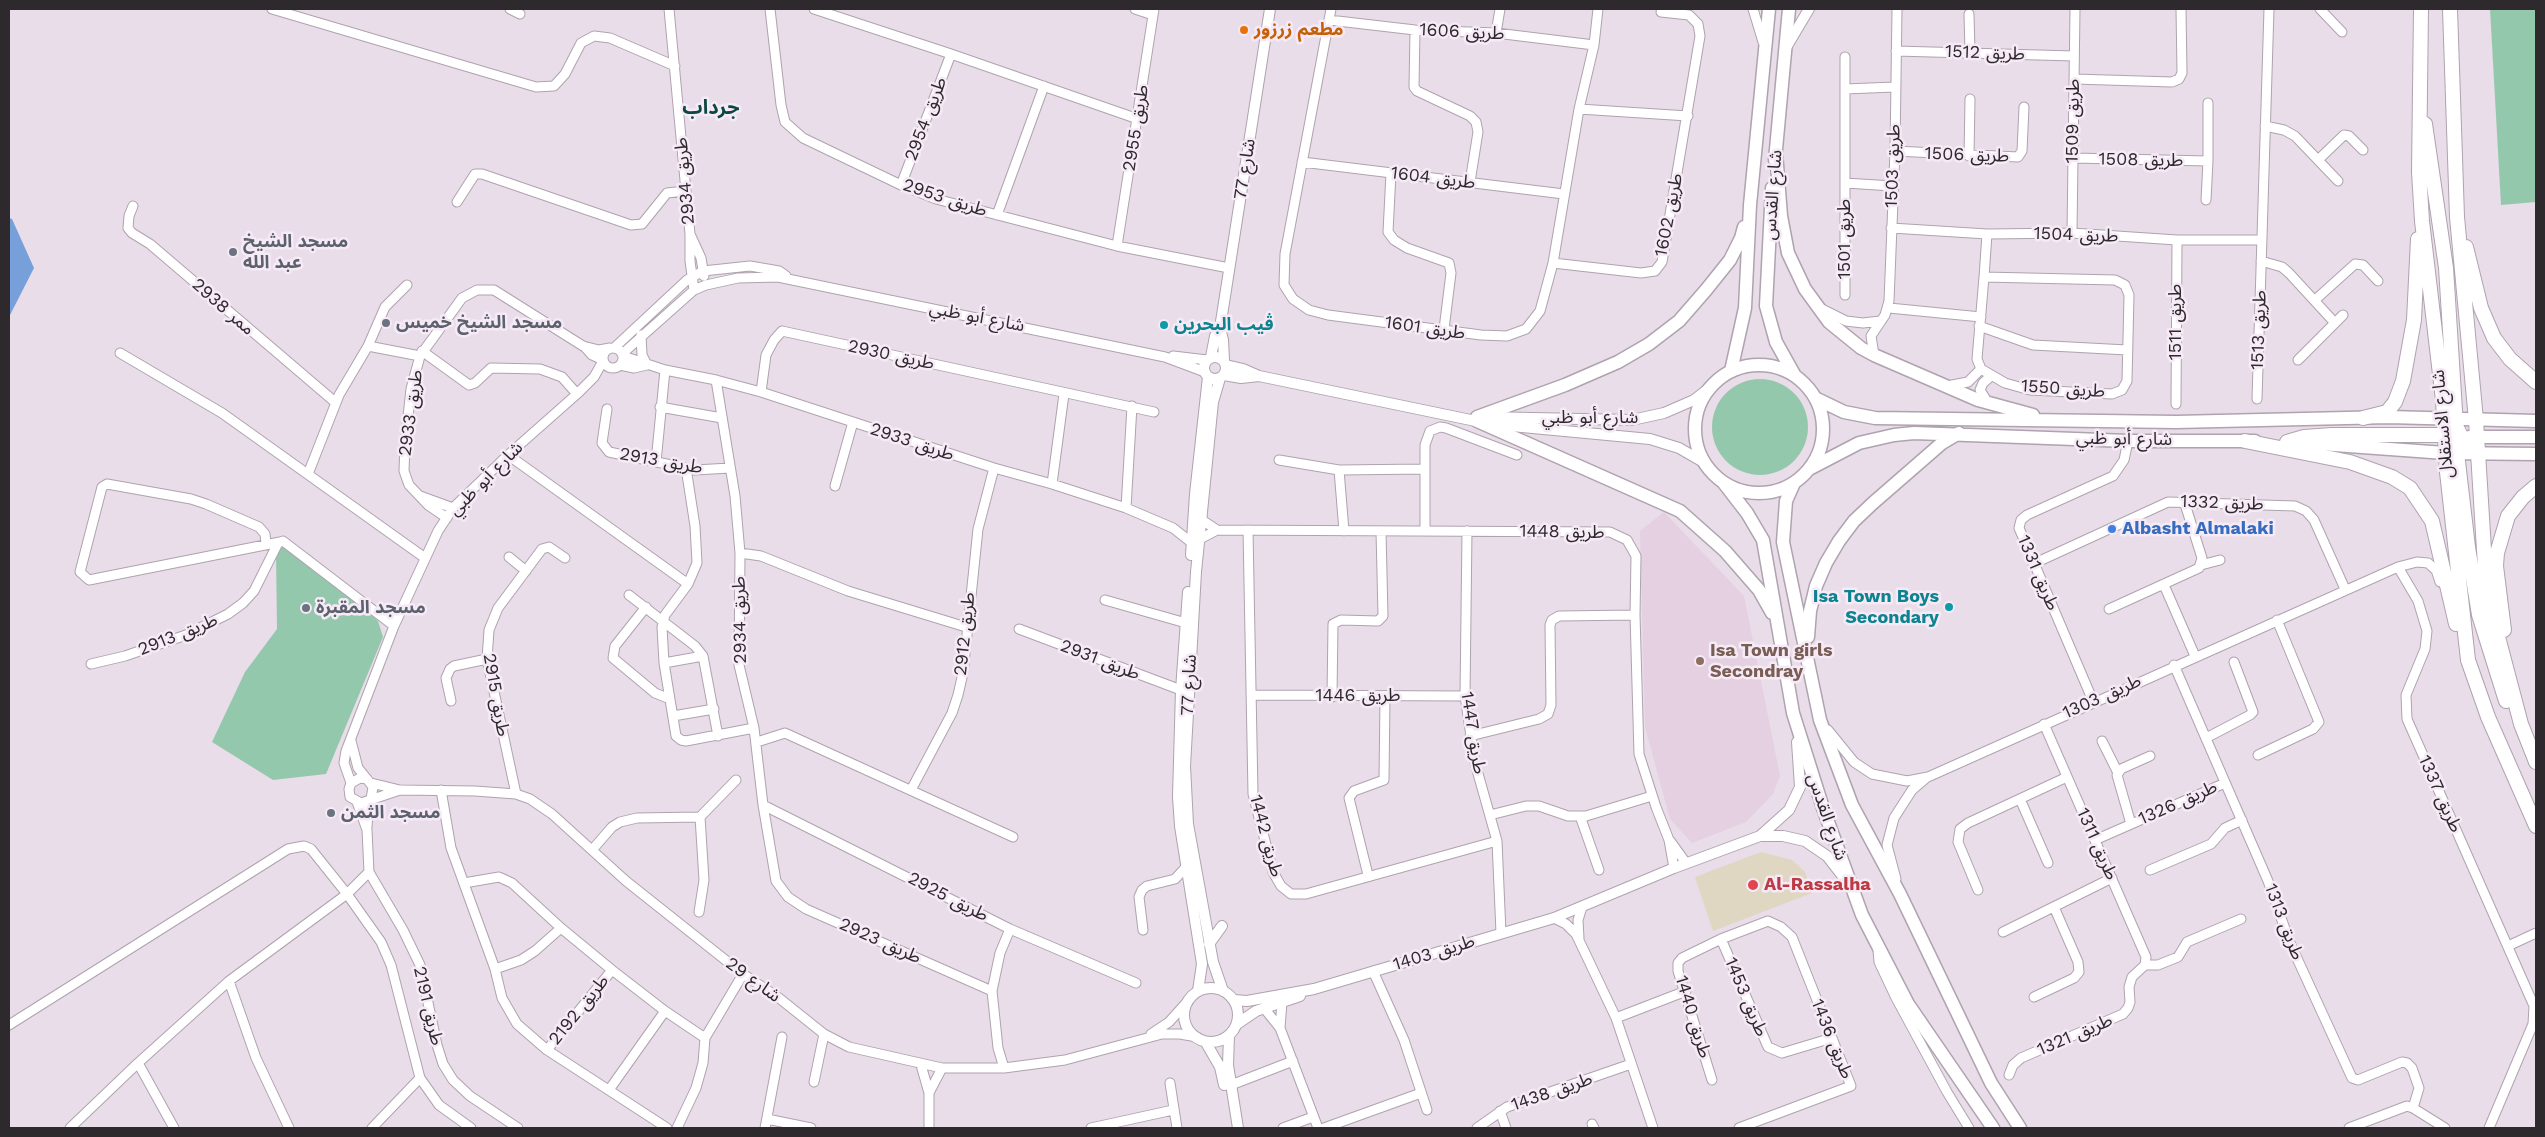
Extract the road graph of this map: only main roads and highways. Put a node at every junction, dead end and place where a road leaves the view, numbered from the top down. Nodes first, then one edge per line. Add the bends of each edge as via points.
1 (1769, 9) edge
2 (1789, 9) edge
3 (2421, 9) edge
4 (2450, 9) edge
5 (2419, 96) junction
6 (1776, 152) junction
7 (1750, 205) junction
8 (2457, 217) junction
9 (2422, 221) junction
10 (1731, 371) junction
11 (1795, 376) junction
12 (2536, 382) edge
13 (1815, 398) junction
14 (2363, 418) junction
15 (2050, 419) junction
16 (2476, 420) junction
17 (2536, 421) edge
18 (2452, 431) junction
19 (1960, 433) junction
20 (2536, 437) edge
21 (2477, 438) junction
22 (2245, 441) junction
23 (2287, 442) junction
24 (2451, 453) junction
25 (2478, 453) junction
26 (2536, 454) edge
27 (1810, 468) junction
28 (1723, 482) junction
29 (1794, 483) junction
30 (2536, 486) edge
31 (1776, 621) junction
32 (2468, 660) junction
33 (1809, 662) junction
34 (2510, 683) junction
35 (2521, 724) junction
36 (2536, 762) edge
37 (2536, 826) edge
38 (1994, 1128) edge
39 (2020, 1128) edge

1 - 7 main road, شارع القدس
2 - 6 main road, شارع القدس
3 - 5 main road, شارع الاستقلال
4 - 8 main road, شارع الاستقلال
5 - 9 main road, شارع الاستقلال
5 - 18 main road via 2432,159 2446,268
6 - 11 main road, شارع القدس via 1766,306 1776,342
6 - 15 main road via 1780,216 1788,253 1815,305 1844,335 1874,354 1988,404
7 - 10 main road, شارع القدس via 1746,308
7 - 31 main road via 1741,238 1730,260 1679,321 1618,362 1566,385 1474,418 1680,511 1759,590
8 - 12 main road via 2494,338 2510,359
8 - 16 main road, شارع الاستقلال
9 - 14 main road via 2417,246 2414,320 2403,382 2395,402 2386,412
9 - 18 main road, شارع الاستقلال
10 - 11 main road via 1764,365 1780,368
10 - 28 main road via 1707,390 1698,408 1695,426 1697,446 1705,463
11 - 13 main road
13 - 15 main road, شارع أبو ظبي via 1844,412 1874,418
13 - 27 main road via 1821,412 1823,434 1818,455
14 - 15 main road, شارع أبو ظبي via 2242,421
14 - 18 main road, شارع أبو ظبي via 2389,417
16 - 17 main road
16 - 18 main road
16 - 21 main road, شارع الاستقلال
18 - 21 main road, شارع أبو ظبي
18 - 23 main road via 2332,435
18 - 24 main road, شارع الاستقلال
18 - 25 main road
19 - 22 main road, شارع أبو ظبي via 2128,441
19 - 27 main road, شارع أبو ظبي via 1914,433 1876,438 1842,450
19 - 33 main road via 1942,443 1873,503 1839,541 1822,571 1810,611
20 - 21 main road, شارع أبو ظبي
21 - 25 main road, شارع الاستقلال
22 - 23 main road, شارع أبو ظبي
22 - 32 main road via 2350,462 2392,476 2410,488 2432,521 2458,634
23 - 24 main road, شارع أبو ظبي
24 - 25 main road, شارع أبو ظبي
24 - 32 main road, شارع الاستقلال
24 - 35 main road via 2479,615 2507,704
25 - 26 main road, شارع أبو ظبي
25 - 34 main road, شارع الاستقلال via 2485,566 2493,618
27 - 29 main road
28 - 29 main road via 1736,489 1759,493 1781,490
28 - 31 main road, شارع القدس via 1763,540
29 - 33 main road, شارع القدس via 1786,500 1783,542
30 - 34 main road via 2508,516 2497,553
31 - 38 main road, شارع القدس via 1793,713 1862,915 1908,1004
32 - 37 main road, شارع الاستقلال via 2488,717
33 - 39 main road, شارع القدس via 1820,720 1852,805 1900,894 1991,1083
34 - 35 main road, شارع الاستقلال
35 - 36 main road, شارع الاستقلال

